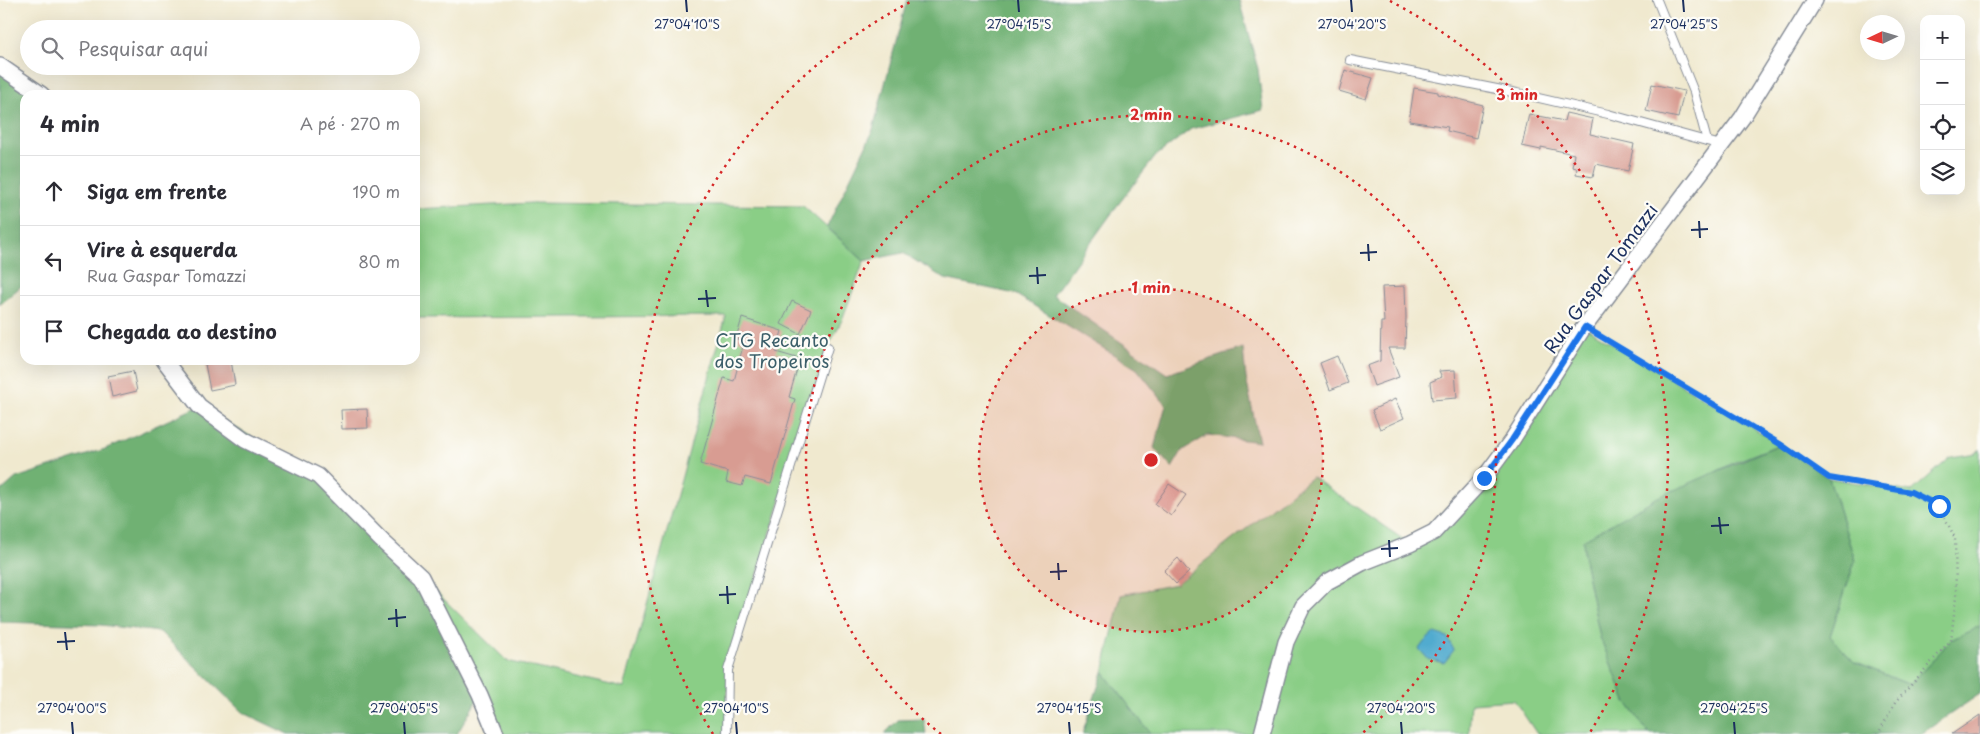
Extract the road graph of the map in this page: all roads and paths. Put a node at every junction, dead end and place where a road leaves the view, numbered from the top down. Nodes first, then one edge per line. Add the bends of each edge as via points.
1 (1657, 0) edge
2 (1815, 0) edge
3 (1350, 60) dead end
4 (0, 66) edge
5 (35, 90) edge
6 (1714, 143) junction
7 (1585, 327) junction
8 (828, 347) dead end
9 (168, 365) edge
10 (496, 734) edge
11 (727, 734) edge
12 (1262, 734) edge
13 (1878, 734) edge

1 - 6 lane
2 - 6 street, Rua Gaspar Tomazzi via 1742,118
3 - 6 lane via 1517,93
4 - 5 street
6 - 7 street, Rua Gaspar Tomazzi
7 - 12 street, Rua Gaspar Tomazzi via 1512,440 1484,478 1439,528 1327,582 1303,606 1286,642
7 - 13 path via 1780,444 1829,478 1911,492 1939,506 1955,538 1956,597 1951,640 1895,703
8 - 11 lane via 728,670
9 - 10 street via 199,406 245,440 318,476 421,577

